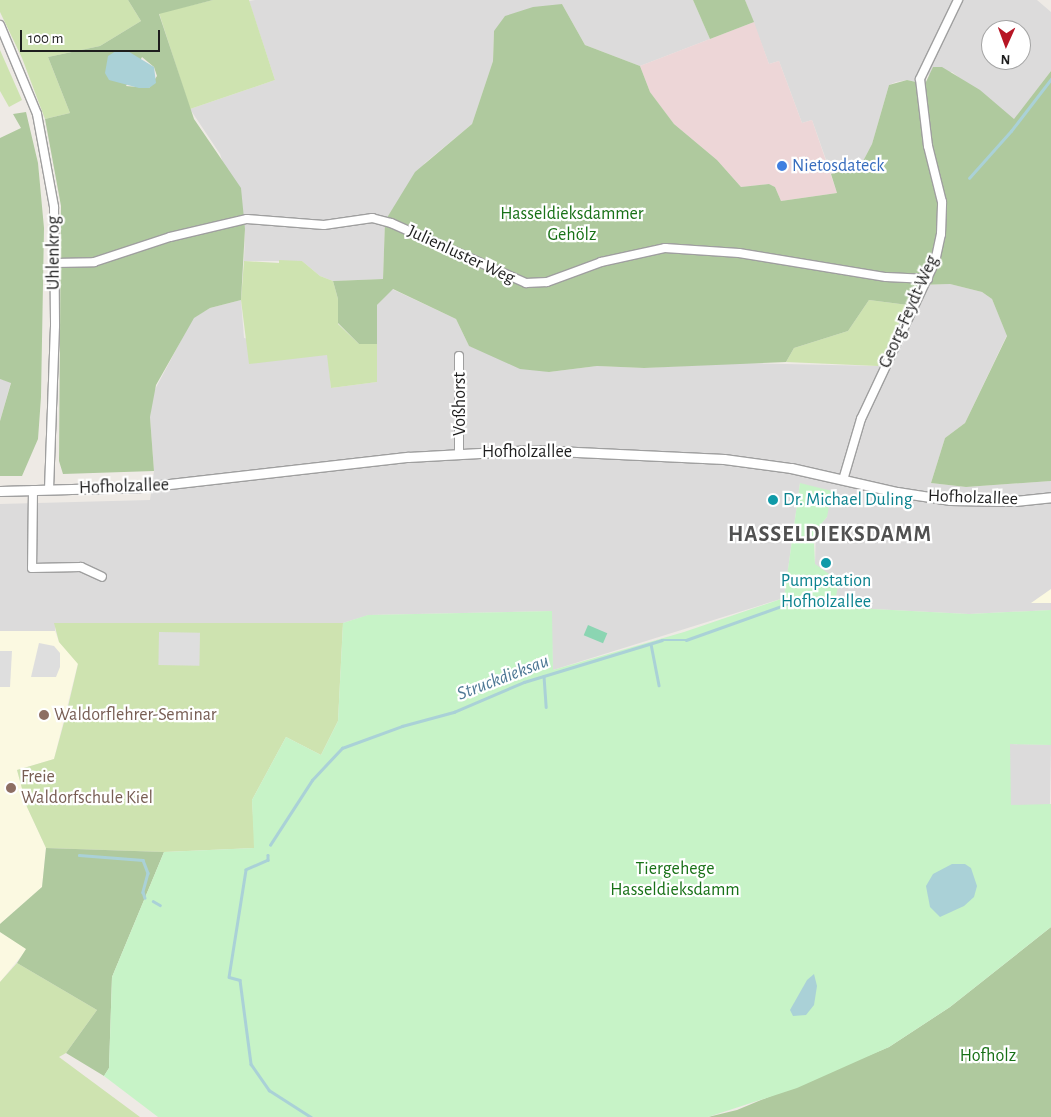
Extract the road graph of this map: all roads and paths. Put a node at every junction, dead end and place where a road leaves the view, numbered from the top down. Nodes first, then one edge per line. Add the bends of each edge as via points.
1 (958, 0) edge
2 (0, 25) edge
3 (54, 264) junction
4 (928, 279) junction
5 (459, 356) dead end
6 (459, 452) junction
7 (843, 480) junction
8 (33, 490) junction
9 (48, 490) junction
10 (0, 491) edge
11 (1051, 497) edge
12 (102, 577) dead end

1 - 4 street, Georg-Feydt-Weg via 920,79 928,146 942,202 941,234
2 - 3 street, Uhlenkrog via 21,70 43,137 54,207
3 - 4 street, Julienluster Weg via 94,262 170,237 247,219 324,225 372,218 391,223 526,284 547,282 601,262 665,248 746,254 886,277
3 - 9 street, Uhlenkrog
4 - 7 street, Georg-Feydt-Weg via 861,419
5 - 6 street, Voßhorst
6 - 7 street, Hofholzallee via 535,450 684,455 777,466
6 - 9 street, Hofholzallee via 166,486
7 - 11 street, Hofholzallee via 950,500 1015,501
8 - 9 street, Hofholzallee
8 - 10 street, Hofholzallee
8 - 12 street via 32,568 81,568

